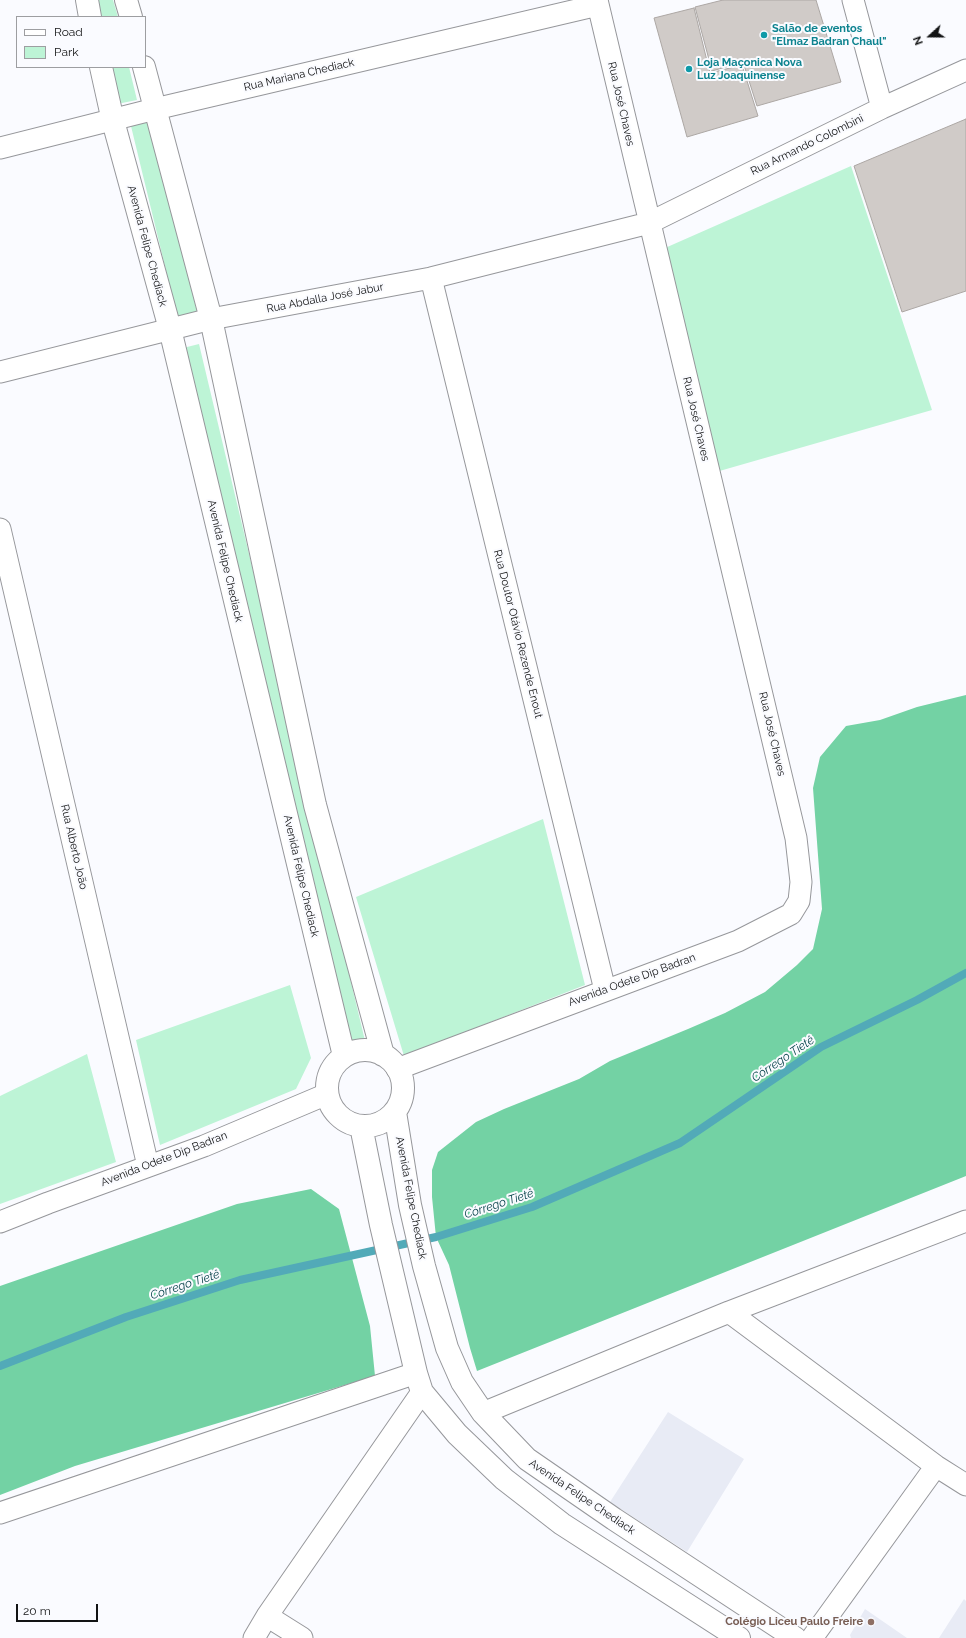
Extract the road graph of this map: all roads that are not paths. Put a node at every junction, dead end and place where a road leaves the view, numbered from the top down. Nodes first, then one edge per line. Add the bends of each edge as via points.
1 (87, 0) edge
2 (126, 0) edge
3 (853, 0) edge
4 (597, 3) edge
5 (90, 16) edge
6 (131, 16) edge
7 (101, 68) edge
8 (144, 68) edge
9 (966, 70) edge
10 (882, 108) junction
11 (155, 109) junction
12 (113, 121) junction
13 (0, 148) edge
14 (649, 222) junction
15 (431, 278) junction
16 (211, 320) junction
17 (170, 329) junction
18 (0, 372) edge
19 (0, 529) edge
20 (796, 838) joint
21 (604, 990) junction
22 (344, 1056) junction
23 (390, 1062) junction
24 (327, 1094) junction
25 (395, 1112) junction
26 (361, 1126) junction
27 (148, 1166) junction
28 (966, 1221) edge
29 (0, 1222) edge
30 (729, 1312) junction
31 (419, 1382) junction
32 (482, 1413) junction
33 (936, 1466) junction
34 (966, 1485) edge
35 (0, 1513) edge
36 (267, 1616) junction
37 (254, 1638) edge
38 (302, 1638) edge
39 (739, 1638) edge
40 (795, 1638) edge
41 (812, 1638) edge

1 - 5 street
2 - 6 street
3 - 10 street
4 - 11 street, Rua Mariana Chediack
4 - 14 street, Rua José Chaves
7 - 12 street, Avenida Felipe Chediack
8 - 11 street
9 - 10 street, Rua Armando Colombini
10 - 14 street, Rua Armando Colombini
11 - 12 street, Rua Mariana Chediack
11 - 16 street
12 - 13 street, Rua Mariana Chediack
12 - 17 street, Avenida Felipe Chediack
14 - 15 street, Rua Abdalla José Jabur
14 - 20 street, Rua José Chaves
15 - 16 street, Rua Abdalla José Jabur
15 - 21 street, Rua Doutor Otávio Rezende Enout
16 - 17 street, Rua Abdalla José Jabur
16 - 23 street via 315,805
17 - 18 street, Rua Abdalla José Jabur
17 - 22 street, Avenida Felipe Chediack
19 - 27 street, Rua Alberto João
20 - 21 street, Avenida Odete Dip Badran via 801,882 799,901 791,914 738,941
21 - 23 street, Avenida Odete Dip Badran via 438,1055
22 - 23 street via 359,1050 376,1051
22 - 24 street via 330,1072
23 - 25 street via 402,1079 400,1102
24 - 26 street via 336,1114 345,1121
24 - 27 street, Avenida Odete Dip Badran via 204,1146
25 - 26 street via 380,1123
25 - 32 street, Avenida Felipe Chediack via 410,1205 447,1348 462,1382
26 - 31 street via 381,1225
27 - 29 street, Avenida Odete Dip Badran
28 - 30 street
30 - 32 street
30 - 33 street
31 - 35 street
31 - 36 street
31 - 39 street via 457,1434 504,1479 562,1524
32 - 40 street, Avenida Felipe Chediack via 527,1459
33 - 34 street
33 - 41 street
36 - 37 street
36 - 38 street

